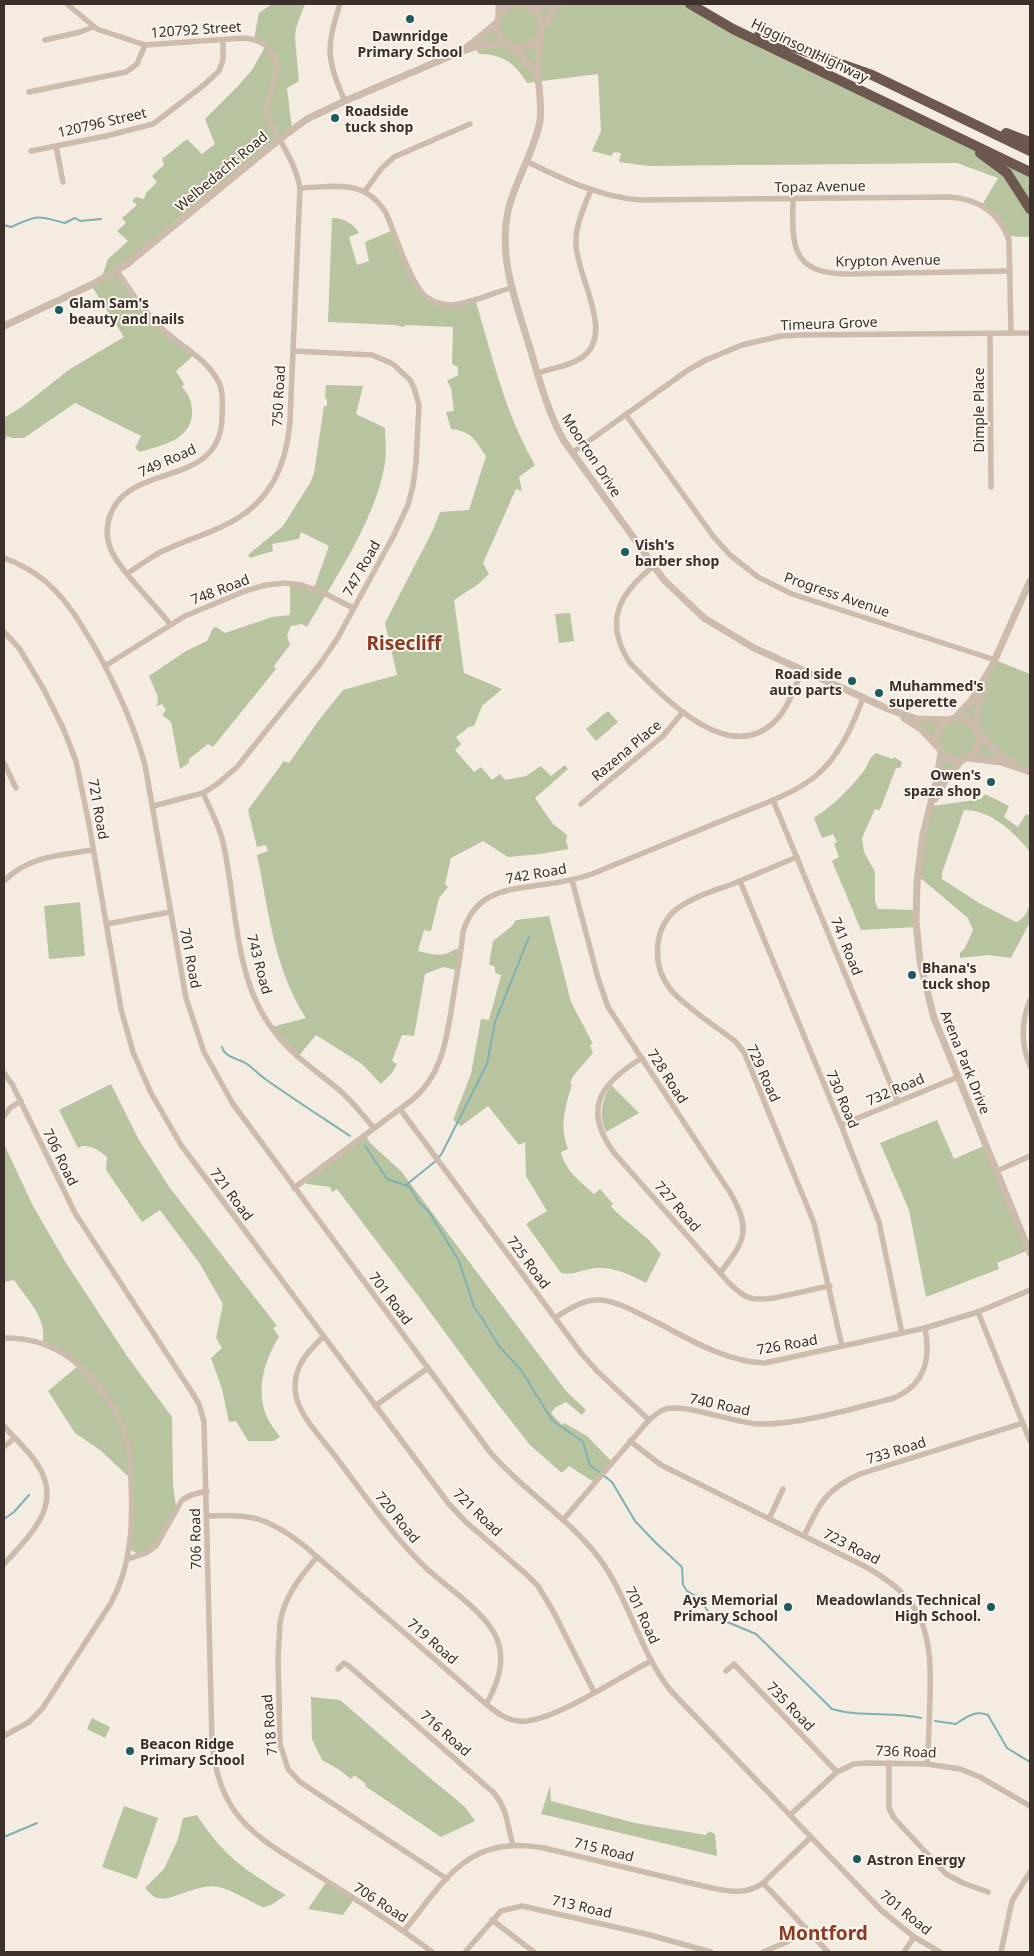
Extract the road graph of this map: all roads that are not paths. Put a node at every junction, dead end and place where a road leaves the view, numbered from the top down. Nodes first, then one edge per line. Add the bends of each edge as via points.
1 (67, 4) edge
2 (340, 4) edge
3 (499, 4) edge
4 (547, 4) edge
5 (558, 4) edge
6 (690, 4) edge
7 (527, 6) edge
8 (707, 13) junction
9 (498, 20) junction
10 (93, 27) junction
11 (540, 32) junction
12 (45, 40) dead end
13 (223, 40) junction
14 (145, 45) junction
15 (509, 45) junction
16 (462, 51) junction
17 (538, 78) junction
18 (29, 92) dead end
19 (344, 101) junction
20 (945, 110) junction
21 (470, 124) dead end
22 (936, 126) junction
23 (280, 139) junction
24 (1030, 142) edge
25 (56, 146) junction
26 (31, 151) dead end
27 (1030, 151) edge
28 (526, 162) junction
29 (1030, 172) edge
30 (63, 182) dead end
31 (300, 188) junction
32 (591, 190) junction
33 (365, 191) junction
34 (793, 200) junction
35 (1030, 209) edge
36 (117, 271) junction
37 (1010, 271) junction
38 (512, 288) junction
39 (4, 326) edge
40 (1011, 333) junction
41 (1030, 333) edge
42 (990, 334) junction
43 (294, 351) junction
44 (537, 373) junction
45 (626, 415) junction
46 (572, 453) junction
47 (991, 487) dead end
48 (4, 558) edge
49 (654, 566) junction
50 (128, 573) junction
51 (1030, 582) edge
52 (354, 608) junction
53 (170, 624) junction
54 (4, 632) edge
55 (994, 663) junction
56 (105, 666) junction
57 (802, 671) junction
58 (863, 698) junction
59 (888, 709) junction
60 (683, 712) junction
61 (952, 719) junction
62 (976, 730) junction
63 (939, 749) junction
64 (965, 759) junction
65 (4, 763) edge
66 (1022, 769) junction
67 (1030, 772) edge
68 (16, 788) dead end
69 (203, 793) junction
70 (773, 800) junction
71 (581, 804) dead end
72 (153, 806) junction
73 (928, 813) junction
74 (93, 850) junction
75 (797, 857) junction
76 (4, 880) edge
77 (572, 880) junction
78 (740, 881) junction
79 (170, 912) junction
80 (107, 924) junction
81 (1030, 1000) edge
82 (642, 1058) junction
83 (1030, 1066) edge
84 (4, 1073) edge
85 (958, 1077) junction
86 (20, 1101) junction
87 (898, 1102) junction
88 (400, 1109) junction
89 (4, 1116) edge
90 (841, 1125) junction
91 (374, 1128) junction
92 (1030, 1156) edge
93 (996, 1171) junction
94 (294, 1188) junction
95 (1030, 1253) edge
96 (720, 1273) junction
97 (830, 1286) junction
98 (1030, 1290) edge
99 (978, 1312) junction
100 (556, 1317) junction
101 (925, 1328) junction
102 (902, 1333) junction
103 (323, 1337) junction
104 (4, 1338) edge
105 (842, 1346) junction
106 (428, 1368) junction
107 (375, 1406) junction
108 (649, 1420) junction
109 (1023, 1423) junction
110 (4, 1426) edge
111 (14, 1438) junction
112 (630, 1441) junction
113 (1030, 1441) edge
114 (4, 1447) edge
115 (783, 1489) dead end
116 (207, 1490) junction
117 (207, 1516) junction
118 (769, 1519) junction
119 (563, 1520) junction
120 (804, 1536) junction
121 (317, 1557) junction
122 (128, 1559) junction
123 (4, 1564) edge
124 (651, 1661) junction
125 (338, 1670) dead end
126 (726, 1671) dead end
127 (594, 1692) junction
128 (486, 1704) junction
129 (4, 1736) edge
130 (889, 1763) junction
131 (928, 1764) junction
132 (837, 1772) junction
133 (1030, 1806) edge
134 (790, 1815) junction
135 (811, 1837) junction
136 (513, 1844) junction
137 (1030, 1872) edge
138 (447, 1878) junction
139 (764, 1883) junction
140 (988, 1892) dead end
141 (492, 1920) junction
142 (806, 1928) junction
143 (404, 1931) junction
144 (914, 1937) junction
145 (432, 1952) edge
146 (465, 1952) edge
147 (534, 1952) edge
148 (711, 1952) edge
149 (763, 1952) edge
150 (828, 1952) edge
151 (904, 1952) edge
152 (940, 1952) edge
153 (1001, 1952) edge

1 - 10 street, 120792 Street
2 - 19 street via 329,52 332,72
3 - 9 street
4 - 7 street
5 - 11 street
6 - 8 highway
7 - 9 street via 510,6
7 - 11 street via 539,17
8 - 20 highway, Higginson Highway via 859,70
8 - 22 highway, Higginson Highway via 741,33
9 - 15 street via 499,34
9 - 16 street, Welbedacht Road
10 - 12 street
10 - 14 street, 120792 Street
11 - 15 street via 528,46
11 - 17 street, Moorton Drive
13 - 14 street, 120792 Street
13 - 23 street, 120792 Street via 255,40 272,52 277,70 268,113
13 - 25 street, 120796 Street via 224,60 219,71 158,121
14 - 18 street via 140,60 126,72
15 - 16 street, Welbedacht Road via 483,45
15 - 17 street
16 - 19 street, Welbedacht Road
17 - 28 street, Moorton Drive via 540,122
19 - 23 street, Welbedacht Road via 307,120
20 - 24 highway
20 - 27 highway, Higginson Highway
21 - 33 street via 394,157 380,169
22 - 29 highway, Higginson Highway
22 - 35 highway via 1007,173
23 - 31 street, 750 Road via 296,170
23 - 36 street, Welbedacht Road
25 - 26 street, 120796 Street
25 - 30 street
28 - 32 street, Topaz Avenue
28 - 38 street, Moorton Drive via 506,225 506,256
31 - 33 street via 338,186
31 - 43 street, 750 Road
32 - 34 street, Topaz Avenue via 640,200
32 - 44 street via 579,222 576,246 596,322 596,337 590,350 582,357
33 - 38 street via 383,208 416,284 427,297 452,305
34 - 37 street, Topaz Avenue via 950,197 971,200 989,210 1006,231
34 - 37 street, Krypton Avenue via 796,248 804,262 819,272
36 - 39 street, Welbedacht Road
36 - 50 street, 749 Road via 154,322 210,368 222,395 221,432 211,451 198,463 130,490 114,507 108,536 112,552
37 - 40 street, Topaz Avenue
38 - 44 street, Moorton Drive
40 - 41 street, Timeura Grove
40 - 42 street, Timeura Grove
42 - 45 street, Timeura Grove via 781,336 737,347 706,360
42 - 47 street, Dimple Place
43 - 50 street, 750 Road via 287,451 265,494 234,521 157,554
43 - 52 street, 747 Road via 380,357 406,375 419,405 416,463 408,505
44 - 46 street, Moorton Drive via 555,425
45 - 46 street, Timeura Grove
45 - 55 street, Progress Avenue via 713,536 730,555 758,577 792,594
46 - 49 street, Moorton Drive
48 - 56 street, 701 Road via 38,576 66,601
49 - 57 street, Moorton Drive via 704,618 735,638
49 - 60 street via 627,591 618,615 617,633 630,663
50 - 53 street, 749 Road
51 - 55 street, Arena Park Drive
52 - 53 street, 748 Road via 312,588 273,584 245,591
52 - 69 street, 747 Road via 320,664 250,751 225,778
53 - 56 street, 748 Road
54 - 74 street, 721 Road via 24,655 63,728 81,779
55 - 61 street, Arena Park Drive via 971,701
55 - 62 street, Arena Park Drive via 979,702
56 - 72 street, 701 Road via 137,735
57 - 58 street, Moorton Drive
57 - 60 street via 779,717 750,735 721,734
58 - 59 street, Moorton Drive
58 - 70 street, 742 Road via 852,725 832,758 810,780
59 - 61 street, Moorton Drive via 917,719
59 - 63 street, Moorton Drive via 915,724
60 - 71 street, Razena Place via 663,736
61 - 62 street via 966,720
61 - 63 street, Arena Park Drive via 940,728 937,735
62 - 64 street, Arena Park Drive via 977,747
62 - 66 street via 995,752
63 - 64 street via 950,759
63 - 73 street, Arena Park Drive via 937,779
64 - 66 street via 1001,762
64 - 73 street, Arena Park Drive via 946,779
65 - 68 street
66 - 67 street
69 - 72 street, 747 Road
69 - 91 street, 743 Road via 222,839 243,957 258,1004 283,1043 350,1100
70 - 75 street, 741 Road
70 - 77 street, 742 Road
72 - 79 street, 701 Road
73 - 85 street, Arena Park Drive via 916,882 917,936 932,1010
74 - 76 street via 37,860
74 - 80 street, 721 Road
75 - 78 street, 729 Road
75 - 87 street, 741 Road
77 - 82 street, 728 Road via 604,998
77 - 88 street, 742 Road via 505,891 476,907 463,932 440,1063 420,1093
78 - 90 street, 730 Road
78 - 97 street, 729 Road via 692,900 671,915 658,942 658,966 672,991 744,1052 814,1223
79 - 80 street
79 - 94 street, 701 Road via 186,998 204,1052 233,1104
80 - 103 street, 721 Road via 120,1009 140,1070 164,1119
81 - 83 street via 1023,1031
82 - 96 street, 728 Road via 741,1212 743,1230 740,1245
82 - 96 street, 727 Road via 616,1075 602,1093 598,1115 601,1132 615,1154
84 - 86 street, 706 Road
85 - 87 street, 732 Road
85 - 93 street, Arena Park Drive
86 - 89 street
86 - 116 street, 706 Road via 75,1213 199,1404 204,1422
87 - 90 street, 732 Road
88 - 91 street, 742 Road
88 - 100 street, 725 Road
90 - 102 street, 730 Road via 879,1222
91 - 94 street, 742 Road
92 - 93 street
93 - 95 street, Arena Park Drive
94 - 106 street, 701 Road
96 - 97 street, 727 Road via 744,1295 757,1299
97 - 105 street, 729 Road
98 - 99 street, 726 Road
99 - 101 street, 726 Road
99 - 109 street
100 - 105 street, 726 Road via 582,1302 611,1302 720,1353 752,1362 776,1361
100 - 108 street, 725 Road via 597,1372
101 - 102 street, 726 Road
101 - 108 street, 740 Road via 928,1349 923,1372 906,1393 894,1398 773,1423 734,1421 679,1408 664,1410
102 - 105 street, 726 Road
103 - 107 street, 721 Road
103 - 128 street, 720 Road via 307,1352 299,1366 295,1389 299,1404 393,1532 427,1569 492,1629 499,1646 500,1664 497,1683
104 - 122 street via 28,1340 66,1354 88,1373 116,1413 129,1448 132,1526
106 - 107 street
106 - 119 street, 701 Road via 497,1461
107 - 127 street, 721 Road via 455,1511 538,1586
108 - 112 street, 740 Road
109 - 113 street
109 - 120 street, 733 Road via 844,1481 834,1487 817,1509
110 - 111 street
111 - 114 street
111 - 123 street via 42,1471 47,1500 40,1522
112 - 118 street, 723 Road via 661,1465
112 - 119 street, 740 Road
115 - 118 street
116 - 117 street, 706 Road
116 - 122 street via 182,1500 156,1546
117 - 121 street, 719 Road via 260,1518 283,1530
117 - 143 street, 706 Road via 212,1741 220,1784 235,1812 263,1839
118 - 120 street, 723 Road
119 - 124 street, 701 Road via 586,1543 613,1579
120 - 131 street, 723 Road via 880,1574 901,1591 920,1616 925,1626 930,1663
121 - 128 street, 719 Road
121 - 138 street, 718 Road via 290,1592 280,1623 280,1744 285,1761 300,1782
122 - 129 street via 111,1603 48,1701 29,1722
124 - 127 street, 719 Road
124 - 134 street, 701 Road via 671,1691
125 - 136 street, 716 Road via 344,1664 348,1666 494,1793 508,1817
126 - 132 street, 735 Road via 734,1664
127 - 128 street, 719 Road via 545,1717 527,1721 507,1718
130 - 131 street, 736 Road
130 - 132 street, 736 Road via 854,1764
130 - 140 street via 890,1808 894,1818 946,1874
131 - 133 street, 736 Road via 971,1772
132 - 134 street, 736 Road
134 - 135 street, 701 Road
135 - 139 street, 715 Road
135 - 144 street, 701 Road via 881,1910
136 - 138 street, 715 Road via 483,1851
136 - 139 street, 715 Road via 734,1892
137 - 153 street via 1012,1901
138 - 143 street, 715 Road
139 - 142 street
141 - 146 street, 713 Road
141 - 147 street
141 - 148 street, 713 Road via 501,1911 522,1906
142 - 149 street via 787,1942
142 - 150 street
143 - 145 street, 706 Road
144 - 151 street
144 - 152 street, 701 Road

